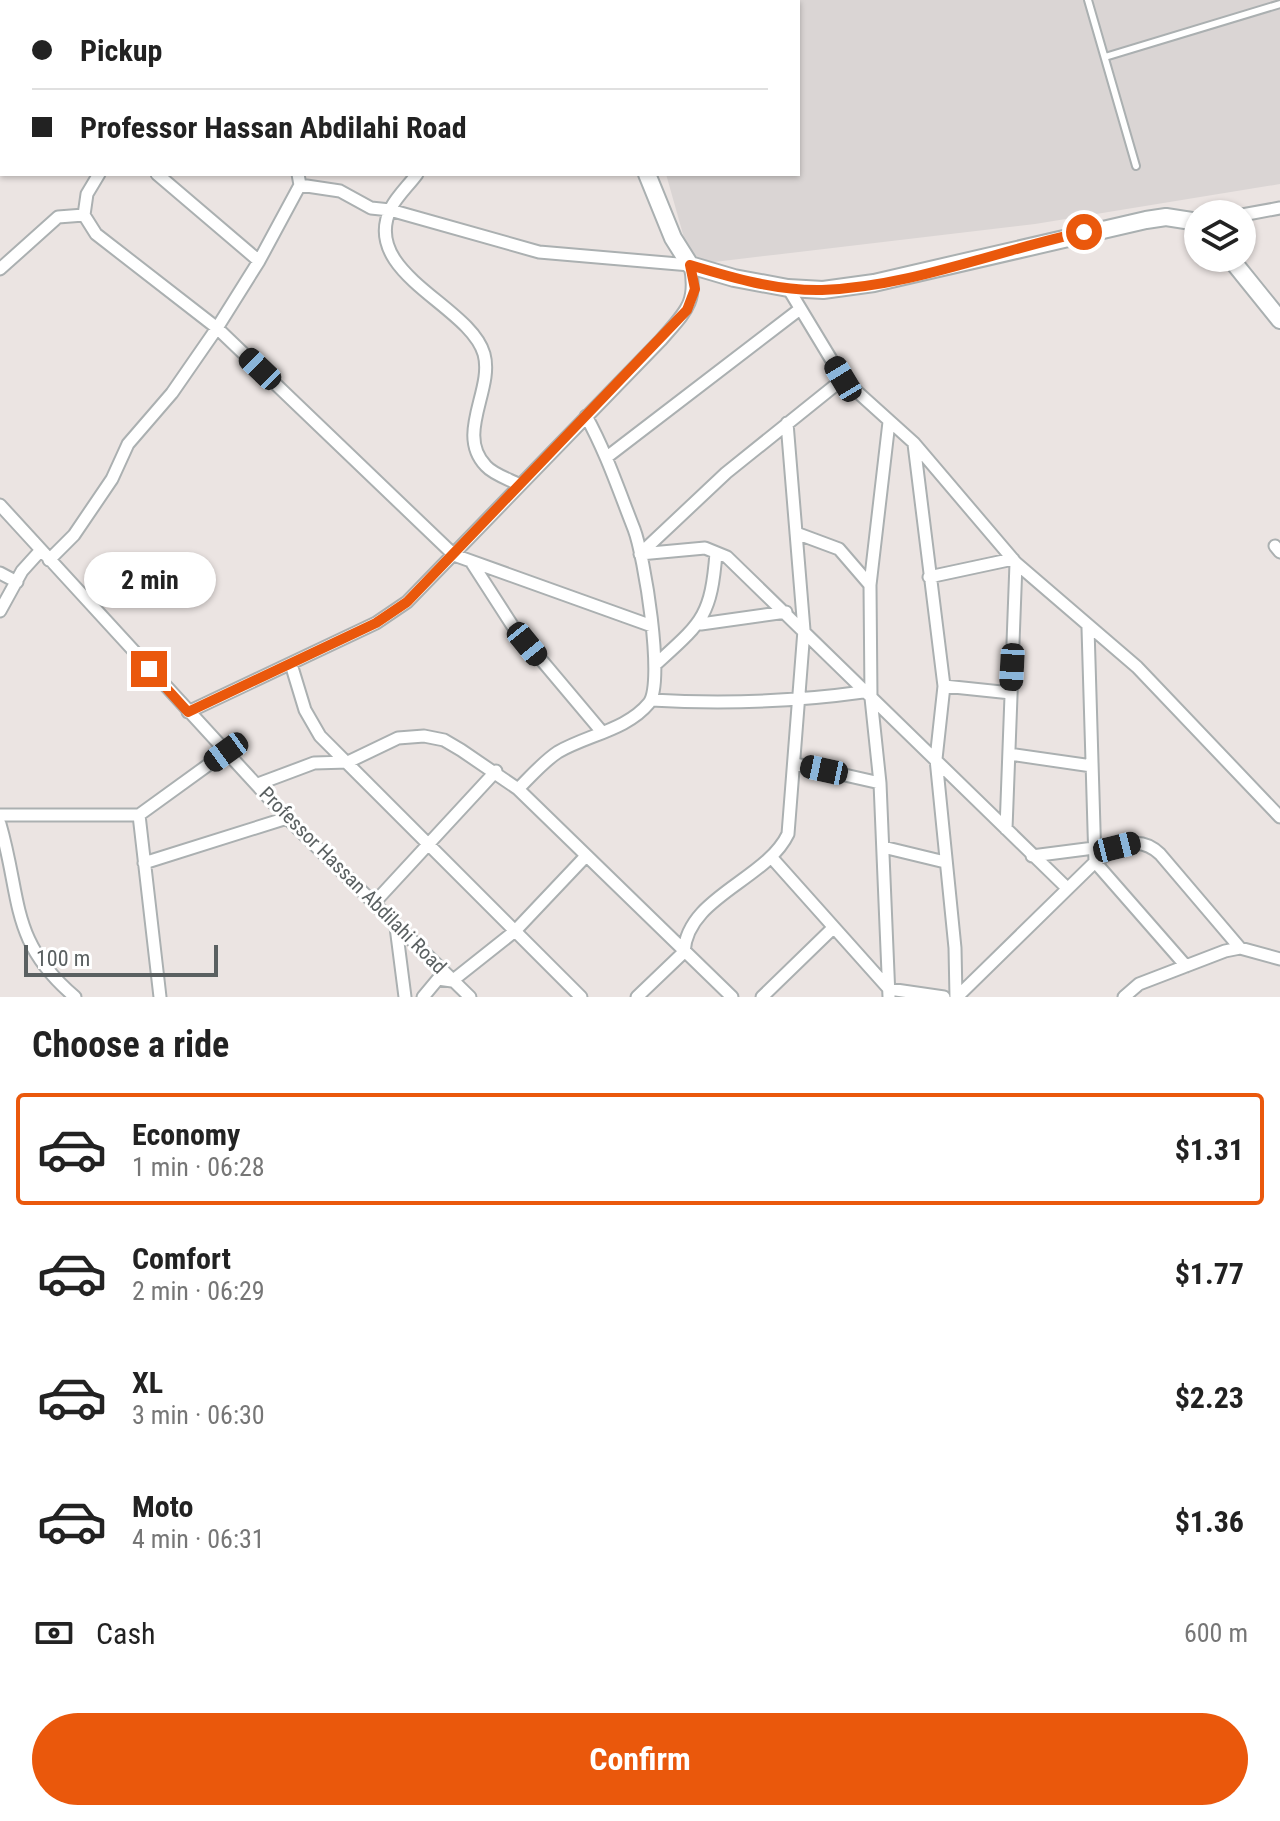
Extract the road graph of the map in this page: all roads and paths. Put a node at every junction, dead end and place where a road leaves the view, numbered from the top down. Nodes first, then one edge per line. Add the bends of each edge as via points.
1 (1088, 0) edge
2 (1280, 4) edge
3 (1105, 57) junction
4 (1136, 166) dead end
5 (98, 176) edge
6 (159, 176) edge
7 (416, 176) edge
8 (648, 176) edge
9 (299, 180) edge
10 (1280, 208) edge
11 (390, 210) junction
12 (1256, 212) edge
13 (84, 215) junction
14 (1184, 220) edge
15 (259, 261) junction
16 (690, 265) junction
17 (0, 269) edge
18 (1241, 272) edge
19 (788, 288) junction
20 (800, 309) junction
21 (1280, 320) edge
22 (217, 328) junction
23 (843, 379) junction
24 (586, 416) junction
25 (889, 422) junction
26 (787, 423) junction
27 (914, 443) junction
28 (607, 457) junction
29 (518, 484) junction
30 (0, 505) edge
31 (796, 533) junction
32 (716, 553) junction
33 (640, 554) junction
34 (45, 555) junction
35 (454, 555) junction
36 (1015, 561) junction
37 (472, 562) junction
38 (0, 573) edge
39 (929, 577) junction
40 (17, 582) junction
41 (870, 585) junction
42 (0, 611) edge
43 (786, 612) junction
44 (701, 624) junction
45 (652, 626) junction
46 (1088, 628) junction
47 (804, 630) junction
48 (291, 664) junction
49 (655, 665) junction
50 (944, 686) junction
51 (1011, 693) junction
52 (867, 695) junction
53 (651, 700) junction
54 (801, 700) junction
55 (188, 712) junction
56 (602, 732) junction
57 (226, 752) junction
58 (1009, 754) junction
59 (936, 759) junction
60 (348, 762) junction
61 (796, 764) junction
62 (1092, 766) junction
63 (496, 771) junction
64 (880, 783) junction
65 (258, 784) junction
66 (518, 789) junction
67 (0, 815) edge
68 (139, 815) junction
69 (1280, 817) edge
70 (287, 818) junction
71 (0, 824) edge
72 (1006, 829) junction
73 (430, 844) junction
74 (883, 847) junction
75 (1094, 848) junction
76 (586, 856) junction
77 (1032, 856) junction
78 (772, 858) junction
79 (945, 862) junction
80 (1095, 862) junction
81 (144, 863) junction
82 (1066, 887) junction
83 (374, 903) junction
84 (396, 926) junction
85 (832, 929) junction
86 (515, 931) junction
87 (1240, 948) junction
88 (684, 952) junction
89 (1280, 959) edge
90 (1186, 966) junction
91 (452, 981) junction
92 (889, 993) edge
93 (75, 997) edge
94 (160, 997) edge
95 (405, 997) edge
96 (423, 997) edge
97 (470, 997) edge
98 (581, 997) edge
99 (637, 997) edge
100 (732, 997) edge
101 (762, 997) edge
102 (944, 997) edge
103 (956, 997) edge
104 (1124, 997) edge

1 - 3 lane
2 - 3 lane
3 - 4 lane
5 - 13 street via 87,194
6 - 15 street
7 - 11 street
8 - 16 street
9 - 11 street via 340,191 371,208
9 - 15 street
10 - 12 street
11 - 16 street via 539,252
11 - 29 street via 387,236 396,264 461,320 484,353 484,384 473,430 477,453 487,468
13 - 17 street via 58,217
13 - 22 street via 96,234
14 - 19 street via 1146,220 874,283 823,290
15 - 22 street
16 - 19 street
16 - 24 street via 695,289 687,310
18 - 21 street
19 - 20 street
20 - 23 street
20 - 28 street
22 - 34 street via 128,444 112,479 74,535
22 - 35 street
23 - 25 street
23 - 26 street
24 - 28 street
24 - 29 street
25 - 27 street
25 - 41 street
26 - 31 street
26 - 33 street
27 - 36 street
27 - 39 street
28 - 33 street
29 - 35 street
30 - 34 street, Professor Hassan Abdilahi Road
31 - 41 street via 839,549
31 - 47 street
32 - 33 street via 705,548
32 - 43 street via 752,578
32 - 44 street via 714,585
33 - 45 street
34 - 40 street
34 - 55 street, Professor Hassan Abdilahi Road
35 - 37 street
35 - 48 street via 407,602 376,623
36 - 39 street
36 - 46 street
36 - 51 street
37 - 45 street
37 - 56 street via 512,625
38 - 40 street
39 - 50 street
40 - 42 street
41 - 52 street
43 - 44 street
43 - 47 street
44 - 49 street
45 - 49 street
46 - 62 street
46 - 69 street via 1137,667
47 - 52 street
47 - 54 street
48 - 55 street
48 - 60 street via 305,710 320,736
49 - 53 street
50 - 51 street
50 - 59 street
51 - 58 street
52 - 54 street
52 - 59 street
52 - 64 street
53 - 54 street
53 - 56 street via 634,718
54 - 61 street
55 - 57 street, Professor Hassan Abdilahi Road
56 - 66 street via 557,753
57 - 65 street, Professor Hassan Abdilahi Road
57 - 68 street
58 - 62 street
58 - 72 street
59 - 72 street
59 - 79 street
60 - 63 street via 398,738 424,736 444,740
60 - 65 street via 314,763
60 - 73 street
61 - 64 street
61 - 78 street via 788,834
62 - 75 street
63 - 66 street
63 - 73 street
64 - 74 street
65 - 70 street, Professor Hassan Abdilahi Road
66 - 76 street
67 - 68 street
68 - 81 street
70 - 81 street
70 - 83 street, Professor Hassan Abdilahi Road
71 - 93 street via 26,938 51,977
72 - 77 street
73 - 83 street
73 - 86 street
74 - 79 street
74 - 92 street
75 - 77 street
75 - 80 street
76 - 86 street
76 - 88 street
77 - 82 street
78 - 85 street
78 - 88 street via 730,886 685,935
79 - 103 street
80 - 82 street
80 - 87 street via 1117,847 1150,845
80 - 90 street
81 - 94 street
82 - 103 street
83 - 84 street, Professor Hassan Abdilahi Road
84 - 91 street, Professor Hassan Abdilahi Road
84 - 95 street
85 - 92 street
85 - 101 street
86 - 91 street
86 - 98 street
87 - 89 street
87 - 90 street
88 - 99 street
88 - 100 street
90 - 104 street via 1139,984
91 - 96 street via 438,979
91 - 97 street, Professor Hassan Abdilahi Road
92 - 102 street

